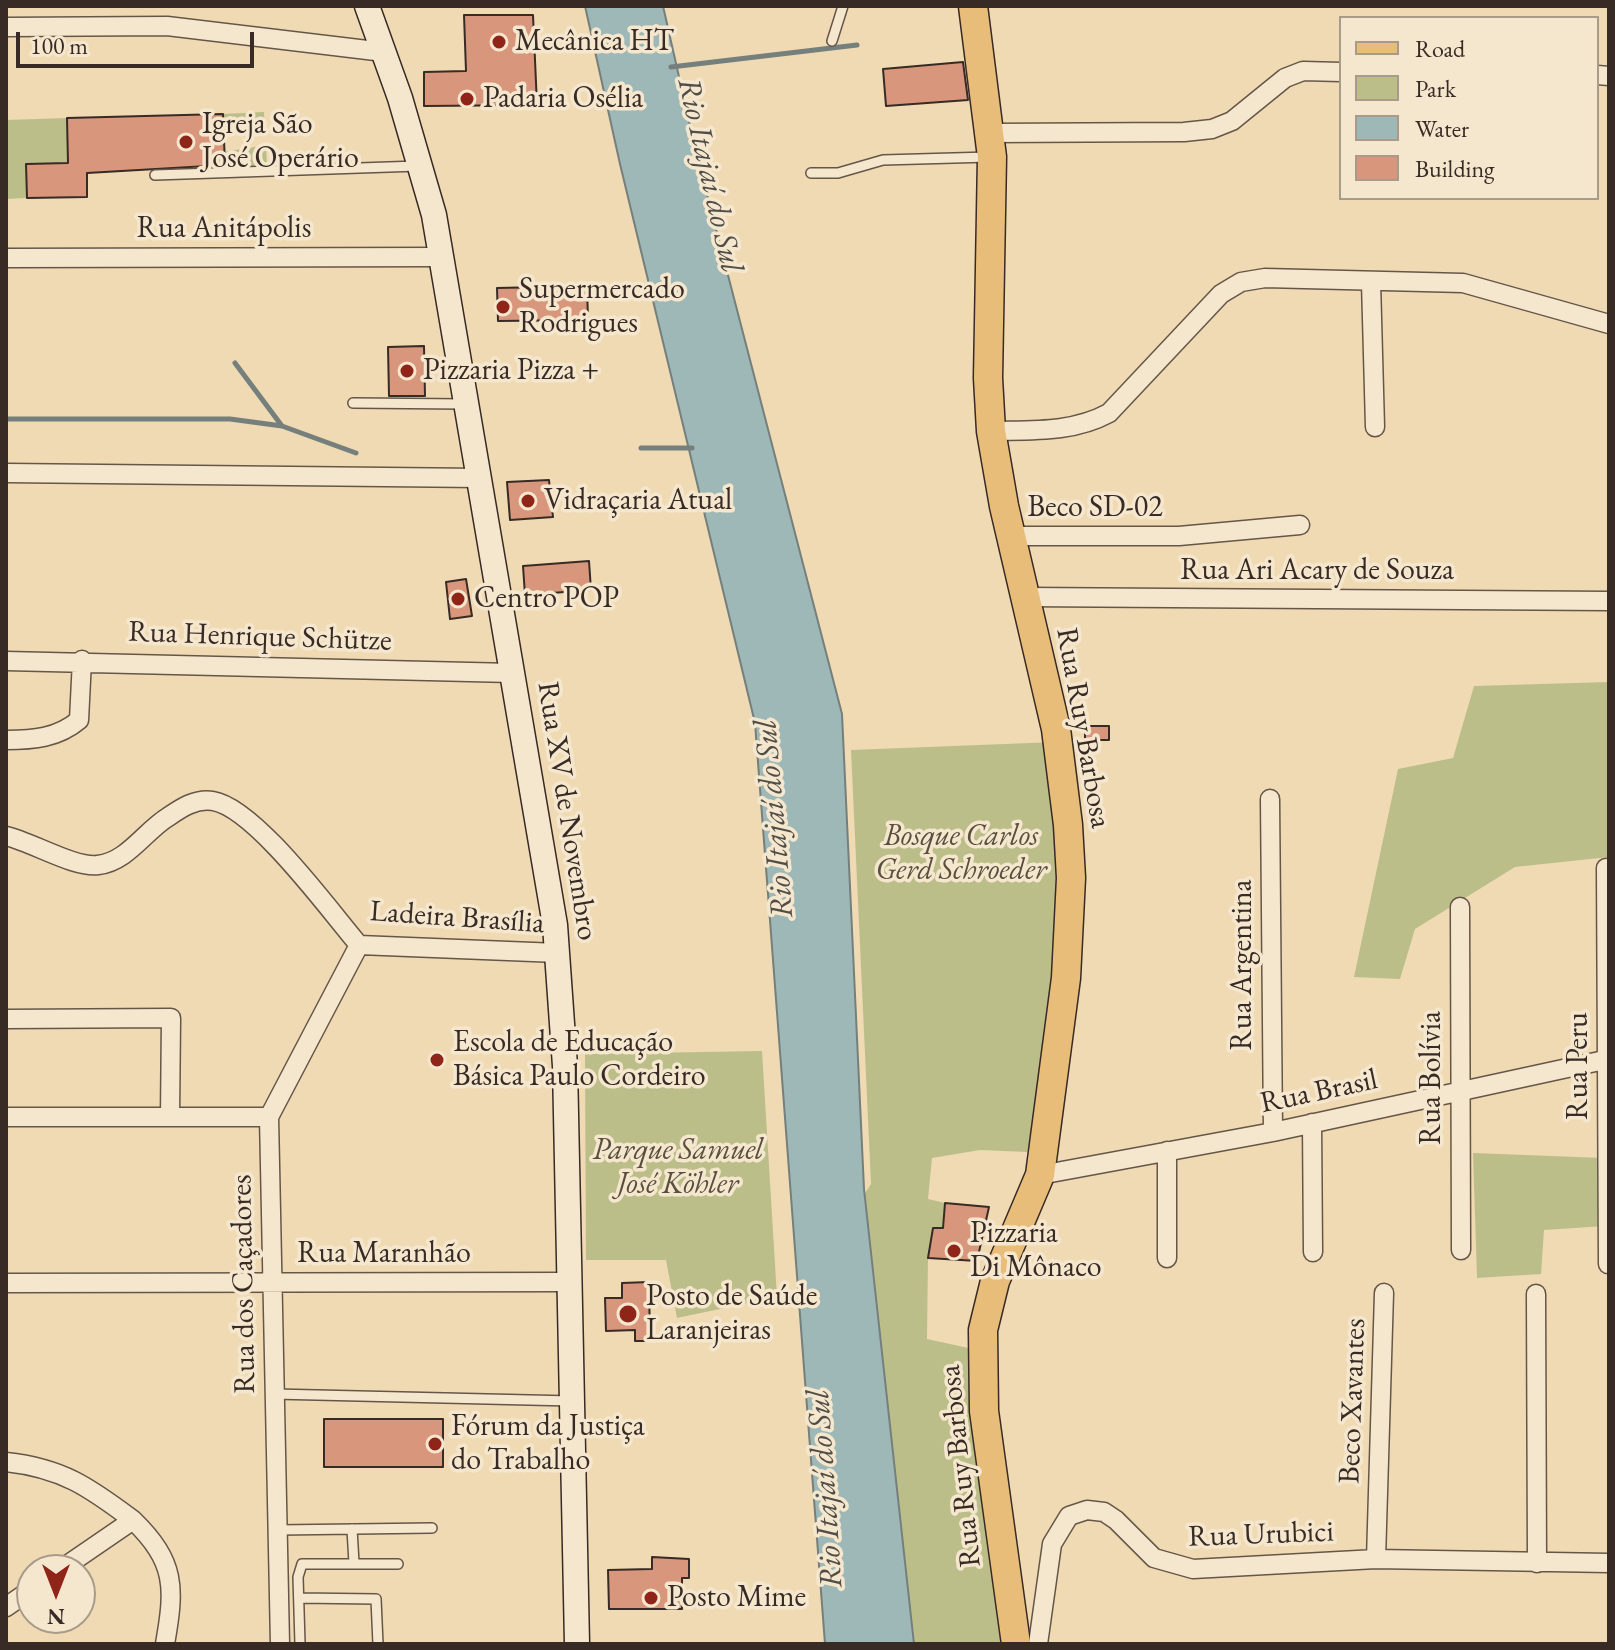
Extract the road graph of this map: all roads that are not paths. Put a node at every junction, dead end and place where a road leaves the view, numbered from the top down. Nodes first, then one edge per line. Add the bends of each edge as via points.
1 (367, 6) edge
2 (843, 6) edge
3 (973, 6) edge
4 (6, 27) edge
5 (832, 41) dead end
6 (384, 52) junction
7 (1339, 72) edge
8 (991, 145) junction
9 (421, 166) junction
10 (811, 173) dead end
11 (155, 175) dead end
12 (441, 257) junction
13 (6, 258) edge
14 (1371, 282) junction
15 (1609, 324) edge
16 (353, 403) dead end
17 (468, 404) junction
18 (1375, 427) dead end
19 (991, 431) junction
20 (6, 473) edge
21 (480, 478) junction
22 (1300, 525) dead end
23 (1011, 536) junction
24 (1025, 597) junction
25 (1609, 601) edge
26 (82, 660) junction
27 (6, 661) edge
28 (512, 673) junction
29 (6, 740) edge
30 (1270, 799) dead end
31 (6, 836) edge
32 (1606, 868) dead end
33 (1460, 907) dead end
34 (359, 945) junction
35 (558, 953) junction
36 (6, 1019) edge
37 (1608, 1060) edge
38 (1460, 1091) junction
39 (6, 1117) edge
40 (170, 1117) junction
41 (269, 1117) junction
42 (1312, 1123) junction
43 (1273, 1132) junction
44 (1167, 1151) junction
45 (1040, 1175) junction
46 (1461, 1250) dead end
47 (1313, 1252) dead end
48 (1167, 1258) dead end
49 (1608, 1264) edge
50 (569, 1282) junction
51 (6, 1283) edge
52 (273, 1283) junction
53 (1384, 1293) dead end
54 (1536, 1294) dead end
55 (274, 1394) junction
56 (572, 1401) junction
57 (6, 1462) edge
58 (133, 1520) junction
59 (432, 1528) dead end
60 (352, 1529) junction
61 (278, 1530) junction
62 (83, 1554) edge
63 (1376, 1559) junction
64 (354, 1563) junction
65 (1537, 1563) junction
66 (1609, 1563) edge
67 (398, 1564) dead end
68 (299, 1598) junction
69 (165, 1644) edge
70 (280, 1644) edge
71 (300, 1644) edge
72 (378, 1644) edge
73 (577, 1644) edge
74 (1016, 1644) edge
75 (1038, 1644) edge

1 - 6 main road, Rua XV de Novembro
2 - 5 lane
3 - 8 main road, Rua Ruy Barbosa
4 - 6 street via 167,26
6 - 9 main road, Rua XV de Novembro
7 - 8 street via 1303,71 1285,78 1232,121 1212,129
8 - 10 lane via 883,160 838,173
8 - 19 main road, Rua Ruy Barbosa
9 - 11 lane
9 - 12 main road, Rua XV de Novembro
12 - 13 street, Rua Anitápolis
12 - 17 main road, Rua XV de Novembro
14 - 15 street via 1463,283
14 - 18 street
14 - 19 street via 1241,282 1221,294 1109,413 1066,428
16 - 17 lane
17 - 21 main road, Rua XV de Novembro
19 - 23 main road, Rua Ruy Barbosa
20 - 21 street
21 - 28 main road, Rua XV de Novembro
22 - 23 street, Beco SD-02 via 1179,536
23 - 24 main road, Rua Ruy Barbosa
24 - 25 street, Rua Ari Acary de Souza
24 - 45 main road, Rua Ruy Barbosa via 1056,729 1071,878 1066,978
26 - 27 street, Rua Henrique Schütze
26 - 28 street, Rua Henrique Schütze
26 - 29 street via 79,720 49,736
28 - 35 main road, Rua XV de Novembro
30 - 43 street, Rua Argentina
31 - 34 street, Ladeira Brasília via 78,862 102,865 123,855 180,809 215,801 256,827
32 - 37 street, Rua Peru
33 - 38 street, Rua Bolívia
34 - 35 street, Ladeira Brasília
34 - 41 street, Rua dos Caçadores
35 - 50 main road, Rua XV de Novembro
36 - 40 street via 171,1018
37 - 38 street, Rua Brasil
37 - 49 street, Rua Peru
38 - 42 street, Rua Brasil
38 - 46 street, Rua Bolívia
39 - 40 street
40 - 41 street
41 - 52 street, Rua dos Caçadores
42 - 43 street, Rua Brasil
42 - 47 street
43 - 44 street, Rua Brasil
44 - 45 street, Rua Brasil
44 - 48 street
45 - 74 main road, Rua Ruy Barbosa via 987,1305 981,1357
50 - 52 street, Rua Maranhão
50 - 56 main road, Rua XV de Novembro
51 - 52 street, Rua Maranhão
52 - 55 street, Rua dos Caçadores
53 - 63 street, Beco Xavantes
54 - 65 street
55 - 56 lane
55 - 61 street, Rua dos Caçadores
56 - 73 main road, Rua XV de Novembro
57 - 58 street via 80,1481
58 - 62 street
58 - 69 street via 168,1566 171,1598
59 - 60 lane
60 - 61 lane
60 - 64 lane
61 - 70 street, Rua dos Caçadores
63 - 65 street, Rua Urubici
63 - 75 street, Rua Urubici via 1193,1569 1154,1558 1116,1520 1087,1510 1069,1516 1052,1544
64 - 67 lane
64 - 68 lane via 302,1564
65 - 66 street, Rua Urubici
68 - 71 lane
68 - 72 lane via 376,1599

